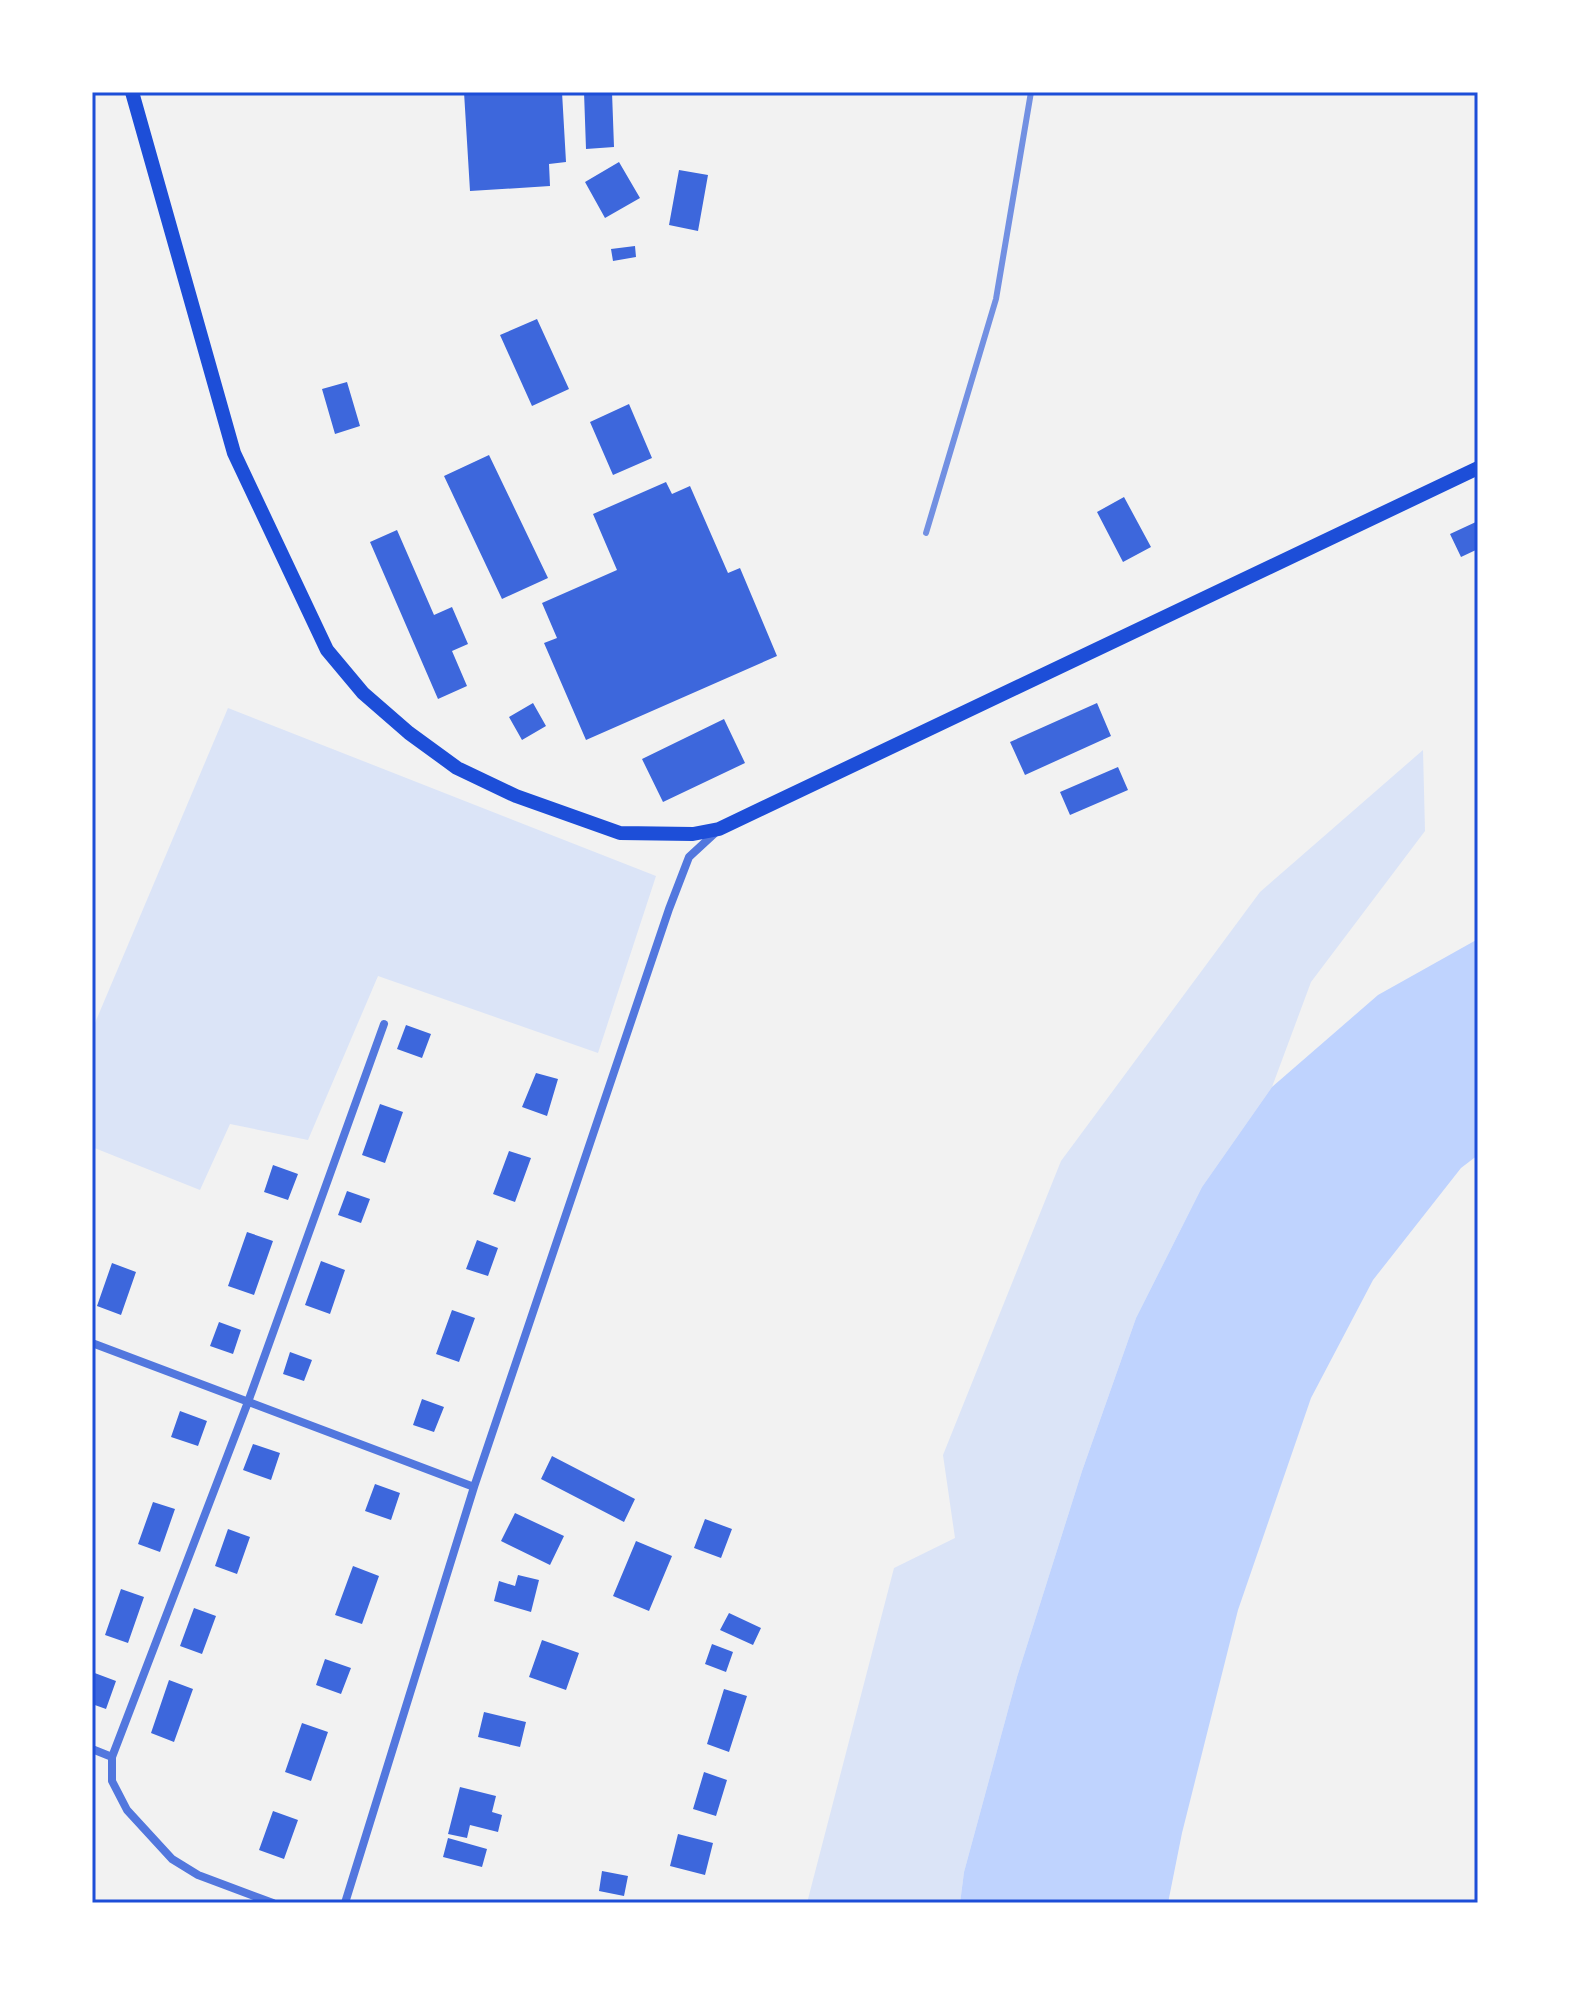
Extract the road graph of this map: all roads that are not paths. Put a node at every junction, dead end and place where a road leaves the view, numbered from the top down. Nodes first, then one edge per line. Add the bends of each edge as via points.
1 (132, 92) edge
2 (1478, 468) edge
3 (719, 829) junction
4 (384, 1024) dead end
5 (92, 1343) edge
6 (248, 1402) junction
7 (474, 1487) junction
8 (92, 1749) edge
9 (112, 1757) junction
10 (346, 1900) edge
11 (273, 1903) edge

1 - 3 main road via 234,453 327,650 363,693 409,733 457,768 516,796 620,833
2 - 3 main road
3 - 7 street via 689,857 669,909
4 - 6 street
5 - 6 street
6 - 7 street
6 - 9 street
7 - 10 street
8 - 9 street
9 - 11 street via 112,1781 127,1810 172,1859 198,1875

